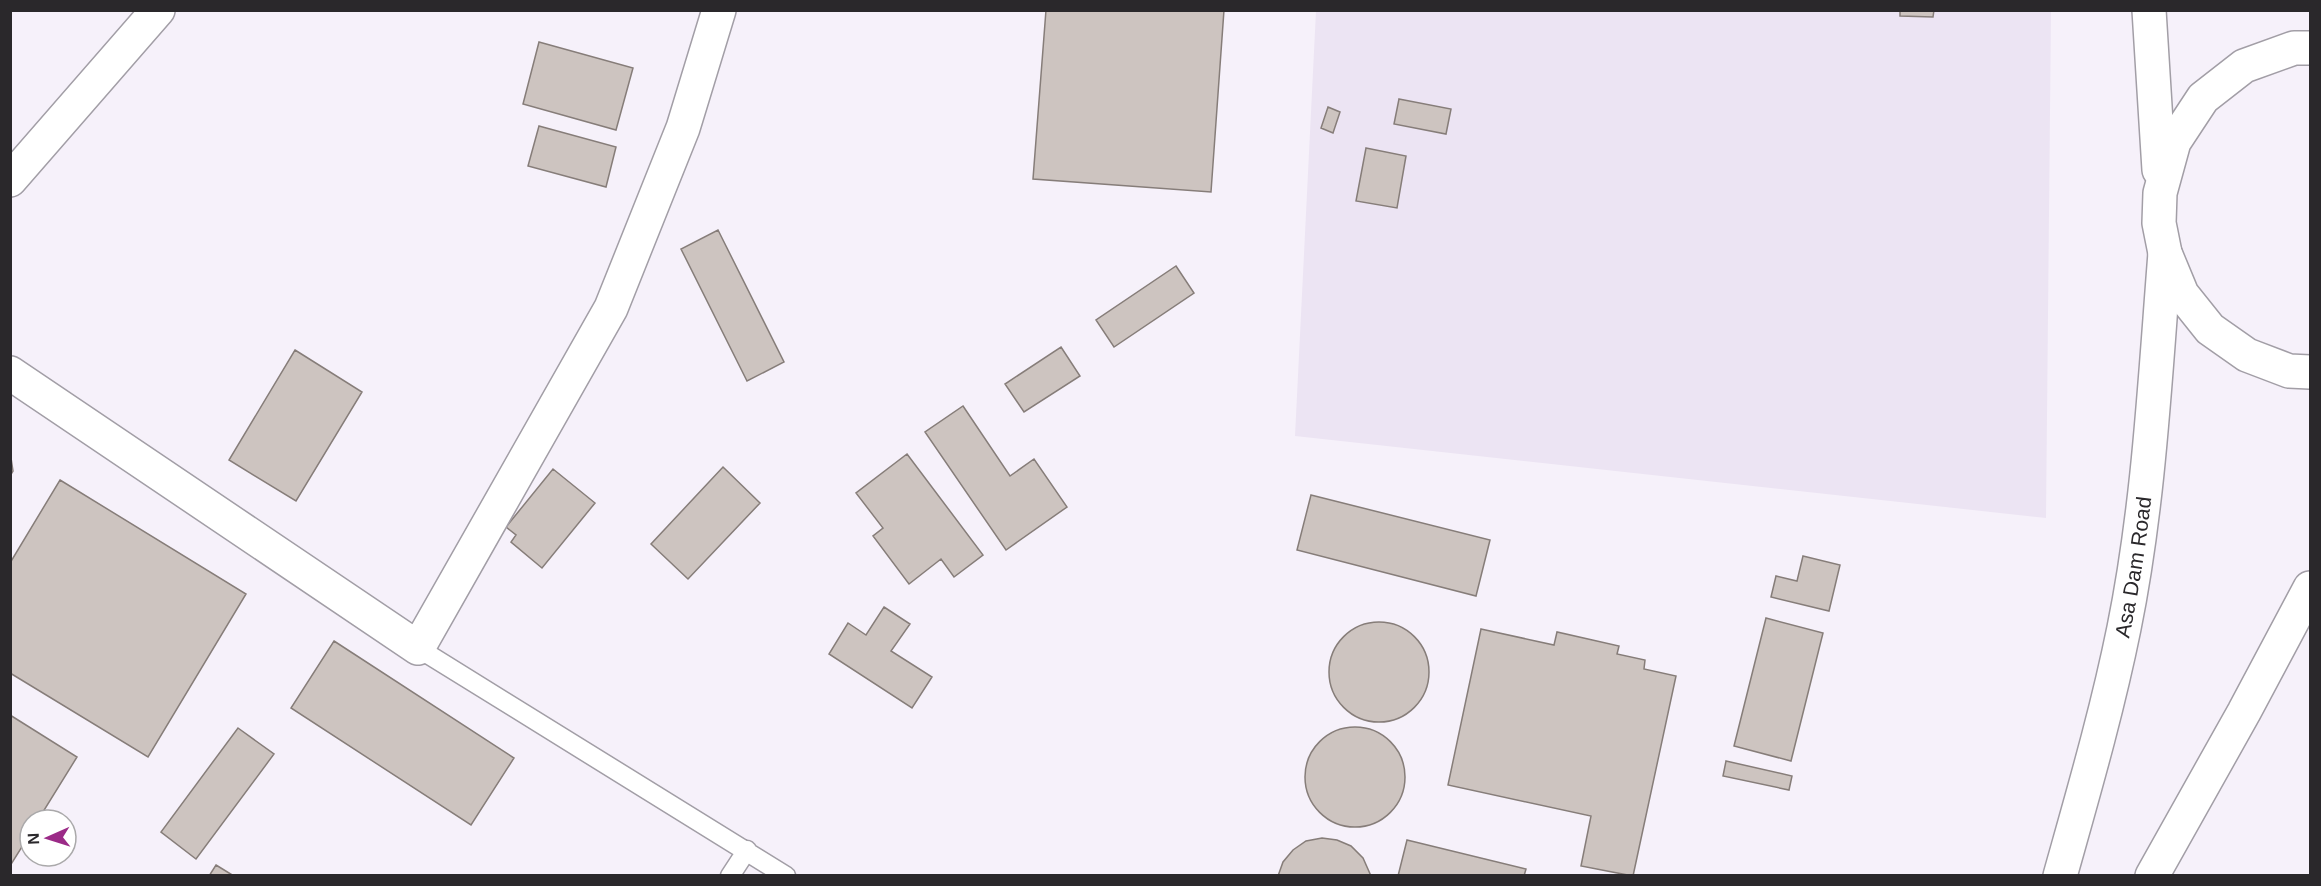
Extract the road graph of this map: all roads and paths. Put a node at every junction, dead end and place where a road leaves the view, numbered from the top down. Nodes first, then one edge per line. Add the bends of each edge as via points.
1 (158, 10) edge
2 (719, 10) edge
3 (2149, 10) edge
4 (2310, 48) edge
5 (10, 180) edge
6 (2160, 193) junction
7 (2165, 252) junction
8 (2310, 372) edge
9 (10, 373) edge
10 (2310, 588) edge
11 (418, 648) junction
12 (747, 850) junction
13 (730, 876) edge
14 (786, 876) edge
15 (2060, 876) edge
16 (2152, 876) edge

1 - 5 main road
2 - 11 main road via 683,128 611,308
3 - 6 main road
4 - 6 main road via 2294,48 2244,66 2203,98 2174,142
6 - 7 main road via 2159,223
7 - 8 main road via 2182,294 2210,329 2247,355 2289,371
7 - 15 main road, Asa Dam Road via 2146,483 2124,628
9 - 11 main road
10 - 16 main road
11 - 12 lane
12 - 13 lane
12 - 14 lane

